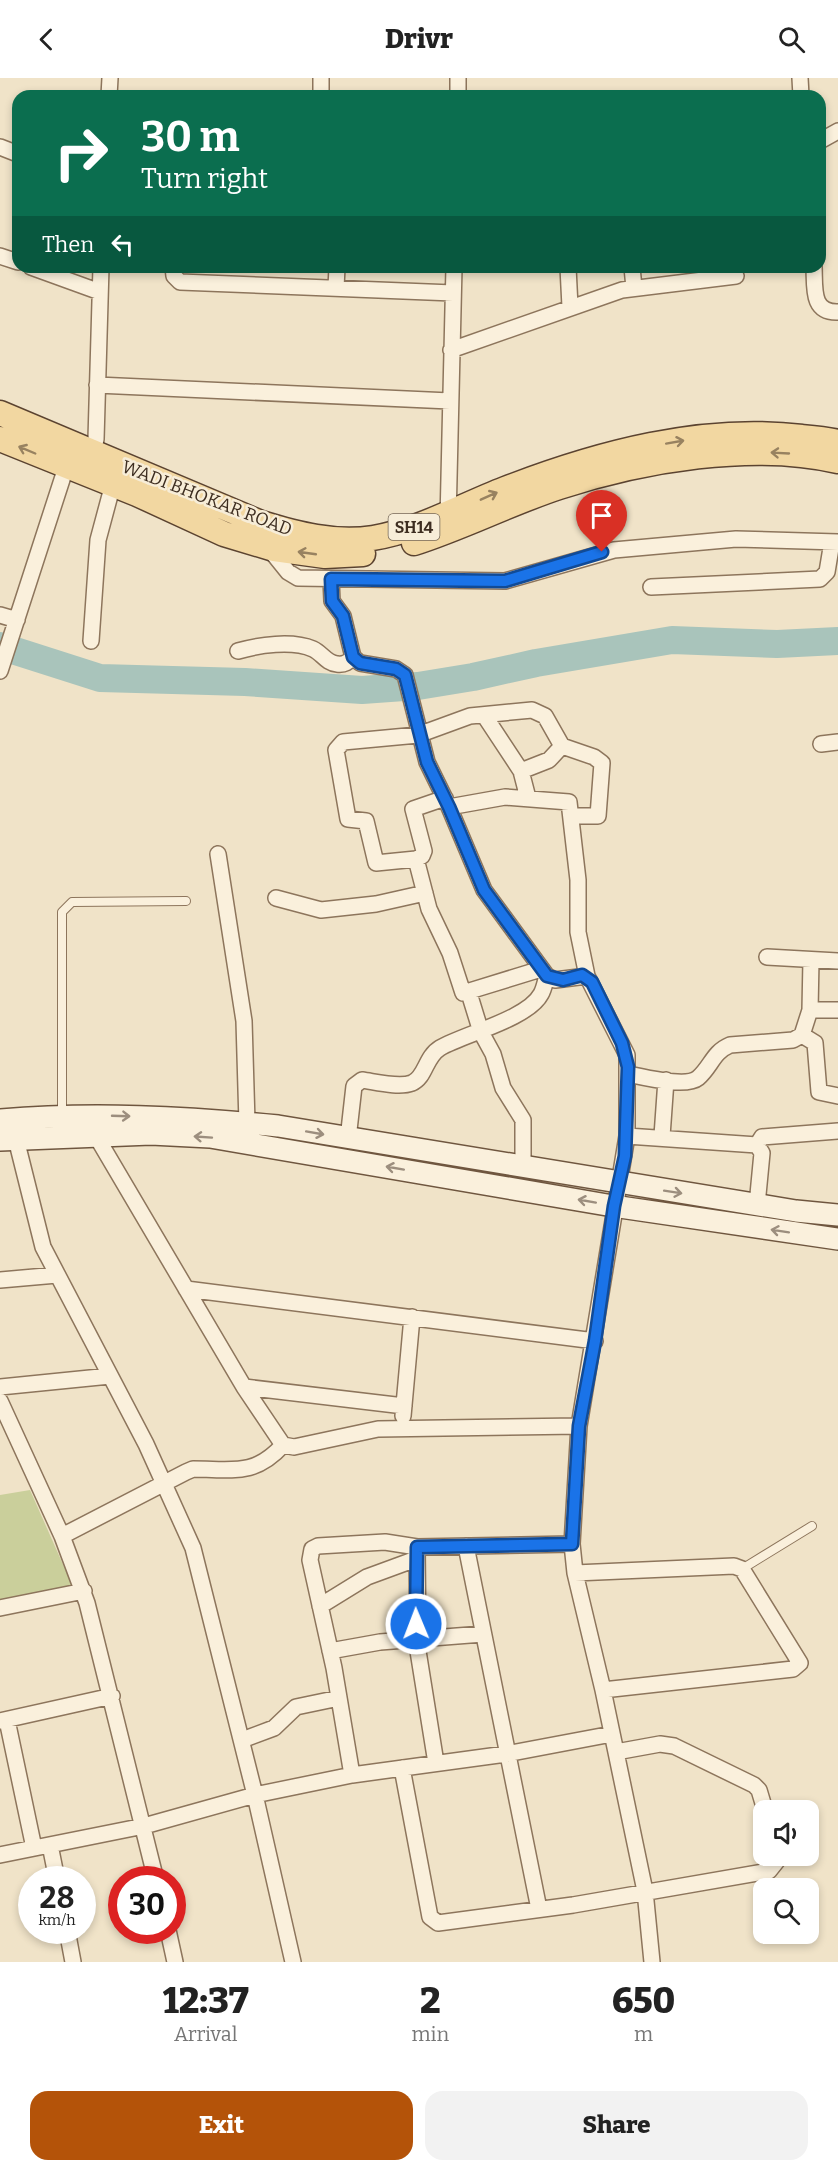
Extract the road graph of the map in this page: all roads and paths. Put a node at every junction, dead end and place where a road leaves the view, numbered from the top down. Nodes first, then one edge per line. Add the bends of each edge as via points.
1 (48, 273) edge
2 (101, 273) edge
3 (174, 273) edge
4 (337, 273) edge
5 (453, 273) edge
6 (568, 273) edge
7 (633, 273) edge
8 (814, 273) edge
9 (736, 276) dead end
10 (336, 288) junction
11 (634, 288) junction
12 (100, 292) junction
13 (453, 293) junction
14 (570, 308) junction
15 (838, 312) edge
16 (452, 350) junction
17 (97, 385) junction
18 (450, 401) junction
19 (0, 414) edge
20 (0, 439) edge
21 (838, 442) edge
22 (83, 448) junction
23 (838, 461) edge
24 (66, 467) junction
25 (113, 484) junction
26 (449, 523) junction
27 (835, 542) edge
28 (267, 546) junction
29 (331, 579) junction
30 (651, 587) dead end
31 (0, 615) edge
32 (17, 620) junction
33 (91, 641) dead end
34 (238, 651) dead end
35 (353, 657) junction
36 (2, 668) edge
37 (484, 715) junction
38 (418, 733) junction
39 (838, 742) edge
40 (821, 744) dead end
41 (562, 746) junction
42 (520, 771) junction
43 (528, 798) junction
44 (447, 803) junction
45 (572, 816) junction
46 (218, 854) dead end
47 (416, 859) junction
48 (425, 893) junction
49 (276, 898) dead end
50 (186, 901) dead end
51 (767, 957) dead end
52 (811, 960) junction
53 (838, 962) edge
54 (544, 973) junction
55 (587, 976) junction
56 (468, 993) junction
57 (838, 1010) edge
58 (810, 1011) junction
59 (481, 1032) junction
60 (802, 1035) junction
61 (628, 1074) junction
62 (666, 1080) junction
63 (838, 1096) edge
64 (62, 1115) junction
65 (247, 1123) junction
66 (90, 1125) junction
67 (7, 1129) edge
68 (838, 1131) edge
69 (627, 1136) junction
70 (662, 1136) junction
71 (348, 1139) junction
72 (757, 1145) junction
73 (523, 1167) junction
74 (619, 1183) junction
75 (756, 1205) junction
76 (614, 1206) junction
77 (832, 1215) edge
78 (831, 1238) edge
79 (57, 1275) junction
80 (0, 1280) edge
81 (186, 1289) junction
82 (412, 1317) junction
83 (595, 1341) junction
84 (110, 1376) junction
85 (0, 1387) edge
86 (244, 1387) junction
87 (0, 1401) edge
88 (404, 1406) junction
89 (579, 1426) junction
90 (402, 1428) junction
91 (283, 1445) junction
92 (164, 1483) junction
93 (812, 1526) dead end
94 (62, 1536) junction
95 (572, 1544) junction
96 (466, 1546) junction
97 (417, 1553) junction
98 (742, 1569) junction
99 (575, 1573) junction
100 (84, 1591) junction
101 (320, 1606) junction
102 (0, 1608) edge
103 (483, 1634) junction
104 (417, 1639) junction
105 (330, 1651) junction
106 (603, 1690) junction
107 (112, 1696) junction
108 (339, 1698) junction
109 (4, 1720) edge
110 (612, 1734) junction
111 (242, 1740) junction
112 (616, 1752) junction
113 (506, 1754) junction
114 (436, 1763) junction
115 (402, 1768) junction
116 (352, 1775) junction
117 (255, 1795) junction
118 (762, 1800) edge
119 (144, 1826) junction
120 (50, 1845) junction
121 (34, 1848) junction
122 (0, 1855) edge
123 (54, 1866) edge
124 (153, 1866) edge
125 (773, 1866) edge
126 (645, 1891) junction
127 (539, 1909) junction
128 (70, 1944) edge
129 (171, 1944) edge
130 (73, 1962) edge
131 (175, 1962) edge
132 (293, 1962) edge
133 (652, 1962) edge

1 - 12 street
2 - 12 street
3 - 10 street via 180,282
4 - 10 street
5 - 13 street
6 - 14 street
7 - 11 street
8 - 15 street via 820,309
9 - 11 street
10 - 13 street
11 - 14 street
12 - 17 street
13 - 16 street
14 - 16 street
16 - 18 street
17 - 18 street
17 - 22 street
18 - 26 street
19 - 22 main road, WADI BHOKAR ROAD / SH14
24 -> 20 main road, WADI BHOKAR ROAD / SH14
26 -> 21 main road, WADI BHOKAR ROAD / SH14 via 559,469 636,448 713,435 773,434
22 - 24 street
22 - 26 main road, WADI BHOKAR ROAD / SH14 via 261,524 298,534 334,540 372,538
23 -> 26 main road, WADI BHOKAR ROAD / SH14 via 812,454 714,454 560,487
24 - 25 main road, WADI BHOKAR ROAD / SH14
24 - 32 street
25 - 28 main road, WADI BHOKAR ROAD / SH14 via 224,534
25 - 33 street via 98,540
26 -> 28 main road, WADI BHOKAR ROAD / SH14 via 368,554 325,556
27 - 29 street via 736,539 614,550 505,581
27 - 30 street via 827,572 820,579
28 - 29 street via 293,576
29 - 35 street via 332,601 343,616
31 - 32 street
32 - 36 street
34 - 35 street via 255,646 303,647 340,664
35 - 38 street via 360,663 396,669 405,675
37 - 38 street
37 - 41 street via 540,712
37 - 42 street
38 - 44 street
38 - 47 street via 343,742 336,750 348,819 366,821 374,861
39 - 40 street
41 - 42 street via 549,760
41 - 45 street via 602,763 597,816
42 - 43 street
43 - 44 street
43 - 45 street via 569,802
44 - 47 street via 412,810 424,851
44 - 54 street via 484,890
45 - 55 street via 578,932
46 - 65 street via 244,1021
47 - 48 street
48 - 49 street via 321,910
48 - 56 street via 460,989
50 - 64 lane via 72,902 62,912
51 - 52 street
52 - 53 street
52 - 58 street
54 - 55 street via 555,980
54 - 56 street
54 - 59 street via 541,994 535,1002
55 - 61 street via 622,1043
56 - 59 street
57 - 58 street
58 - 60 street
59 - 71 street via 432,1053 419,1079 411,1083 357,1082
59 - 73 street via 493,1054 503,1088 523,1120
60 - 62 street via 793,1040 730,1045 715,1054 698,1078 685,1082
60 - 63 street via 814,1043 819,1092
61 - 62 street
61 - 69 street
62 - 70 street
64 - 66 street
64 - 67 street
66 -> 65 street via 204,1118
65 -> 71 street
66 - 67 street
76 -> 66 street via 247,1142
66 - 81 street
67 - 79 street via 43,1247
68 - 72 street via 762,1137
69 - 70 street
69 - 74 street
70 - 72 street
71 - 73 street
72 - 75 street via 762,1153
73 - 74 street
74 -> 75 street
74 - 76 street
75 - 77 street
78 -> 76 street
76 - 83 street
77 - 78 street
79 - 80 street
79 - 84 street
81 - 82 street
81 - 86 street
82 - 83 street
82 - 88 street
83 - 89 street
84 - 85 street
84 - 92 street
86 - 88 street
86 - 91 street
87 - 94 street
88 - 90 street
89 - 90 street
89 - 95 street
90 - 91 street via 378,1429 294,1447
91 - 92 street via 273,1456 250,1468 193,1469
92 - 94 street
92 - 111 street via 193,1548
93 - 98 lane
94 - 100 street
95 - 96 street
95 - 99 street
96 - 97 street
96 - 103 street
97 - 101 street via 367,1576
97 - 101 street via 385,1542 312,1549 310,1560
97 - 104 street
98 - 99 street via 734,1566
98 - 106 street via 797,1656 798,1666
99 - 106 street
100 - 102 street
100 - 107 street
101 - 105 street
103 - 104 street
103 - 113 street
104 - 105 street
104 - 114 street
105 - 108 street
106 - 110 street
107 - 109 street
107 - 119 street
108 - 111 street via 296,1707 274,1728
108 - 116 street
109 - 121 street
110 - 112 street
110 - 113 street
111 - 117 street
112 - 118 street via 660,1744 674,1746 754,1785
112 - 126 street
113 - 114 street
113 - 127 street
114 - 115 street
115 - 116 street
115 - 127 street via 433,1922
116 - 117 street
117 - 119 street
117 - 132 street
119 - 120 street
119 - 124 street
120 - 121 street
120 - 123 street
121 - 122 street
125 - 126 street via 769,1871
126 - 127 street
126 - 133 street
128 - 130 street
129 - 131 street

